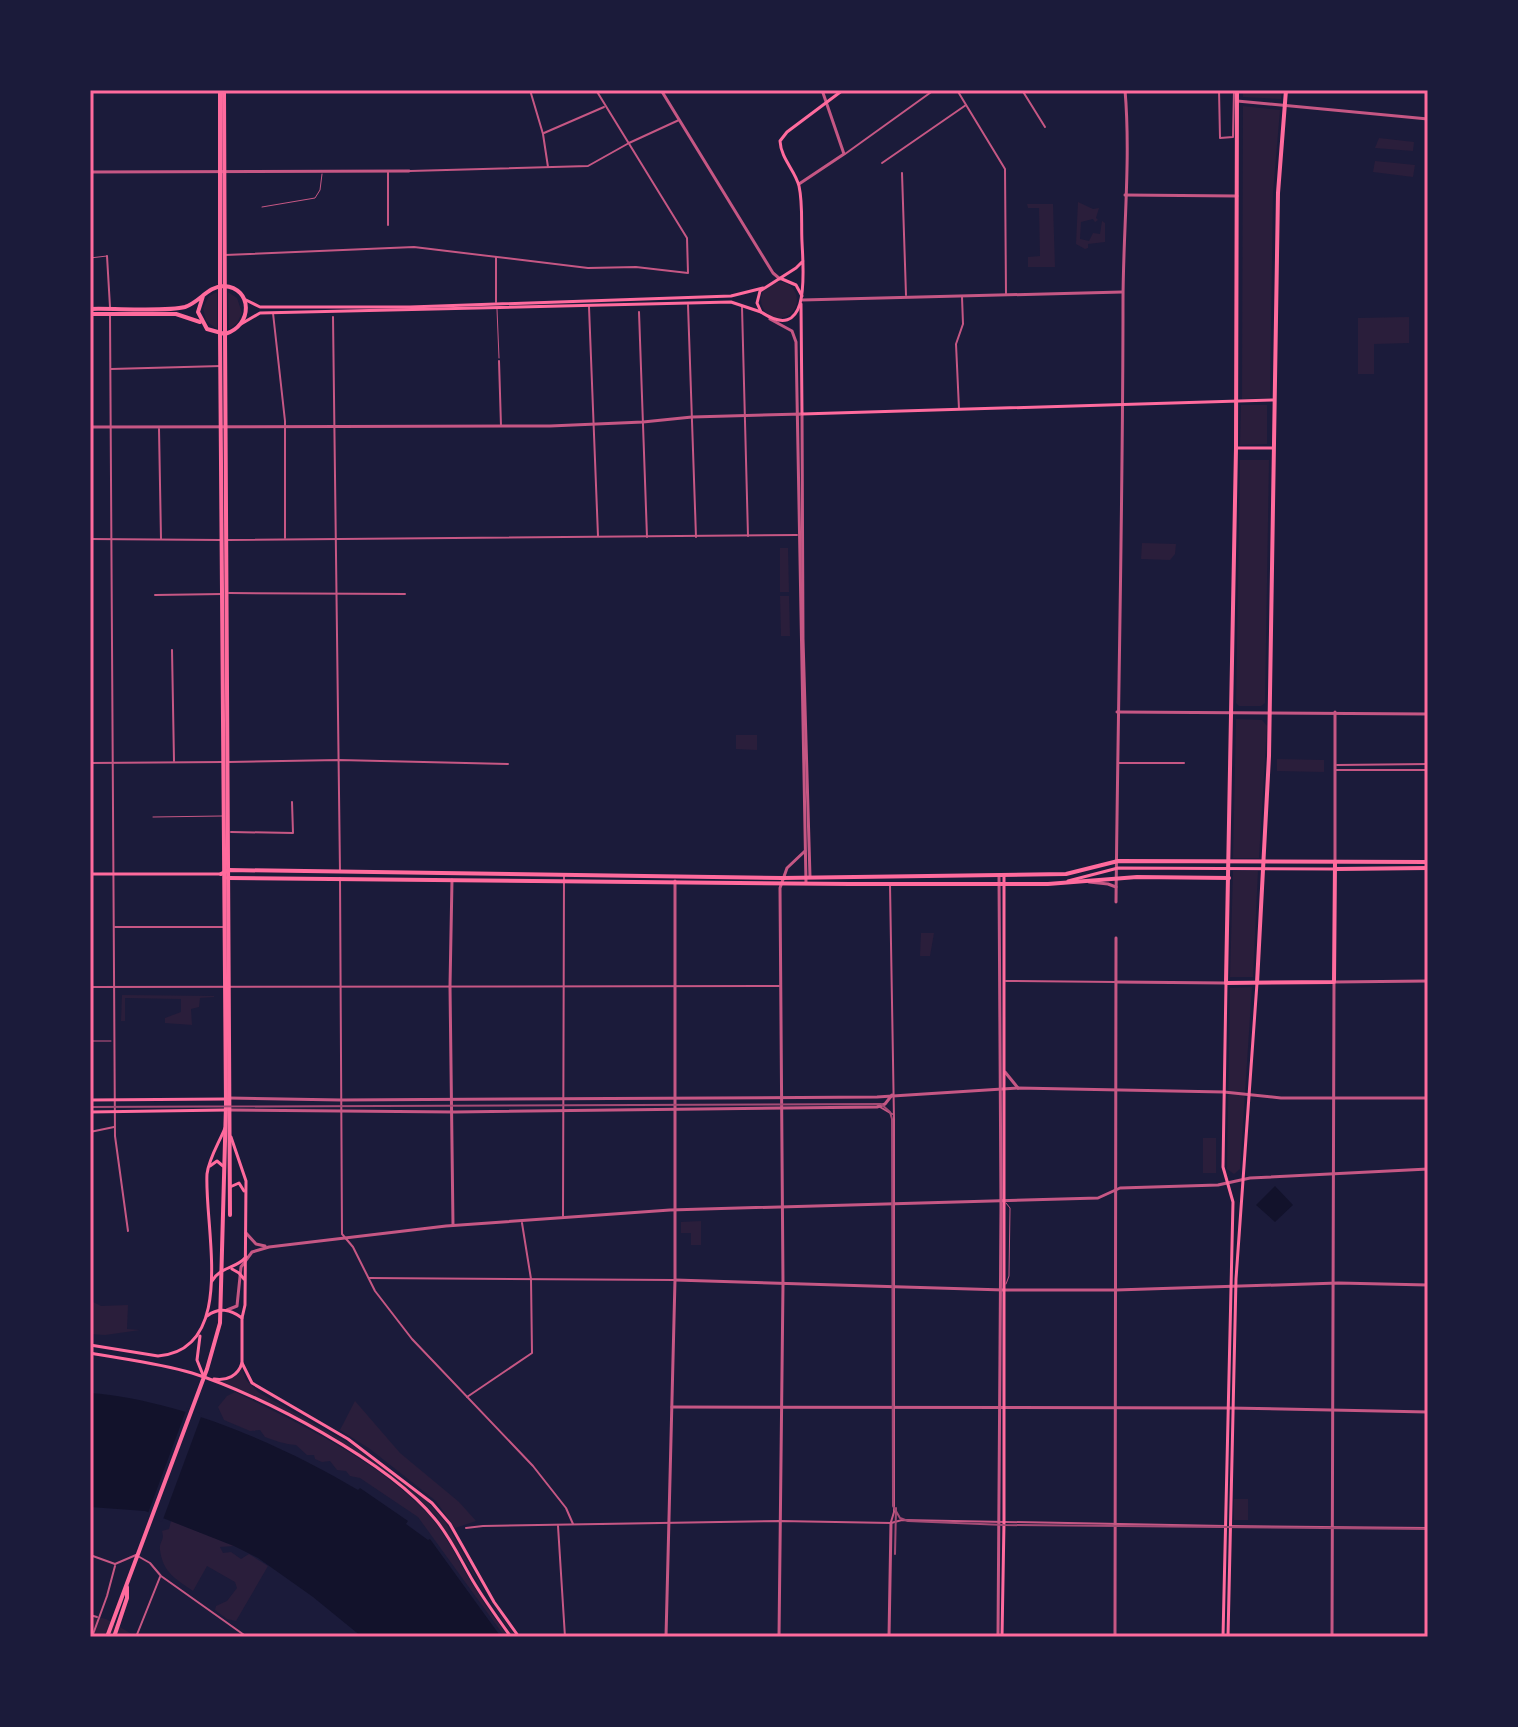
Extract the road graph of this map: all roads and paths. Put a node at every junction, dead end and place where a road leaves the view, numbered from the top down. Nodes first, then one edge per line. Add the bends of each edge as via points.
1 (222, 90) edge
2 (530, 90) edge
3 (596, 90) edge
4 (661, 90) edge
5 (822, 90) edge
6 (843, 90) edge
7 (934, 90) edge
8 (957, 90) edge
9 (1022, 90) edge
10 (1125, 90) edge
11 (1219, 90) edge
12 (1236, 90) edge
13 (1286, 90) edge
14 (1237, 101) junction
15 (827, 102) junction
16 (967, 105) junction
17 (606, 106) junction
18 (1285, 106) junction
19 (1428, 119) edge
20 (679, 120) junction
21 (1045, 127) dead end
22 (543, 134) junction
23 (629, 143) junction
24 (844, 154) junction
25 (882, 163) dead end
26 (548, 168) junction
27 (222, 171) junction
28 (322, 171) junction
29 (388, 171) junction
30 (409, 171) joint
31 (90, 172) edge
32 (902, 173) dead end
33 (799, 184) junction
34 (1125, 195) junction
35 (1237, 196) junction
36 (262, 207) dead end
37 (388, 225) dead end
38 (225, 255) junction
39 (107, 256) joint
40 (496, 256) junction
41 (90, 258) edge
42 (803, 261) junction
43 (773, 273) junction
44 (780, 279) junction
45 (771, 282) junction
46 (222, 286) junction
47 (763, 288) junction
48 (1123, 292) junction
49 (1006, 295) junction
50 (203, 296) junction
51 (962, 296) junction
52 (906, 297) junction
53 (243, 298) junction
54 (802, 300) junction
55 (688, 303) junction
56 (589, 306) junction
57 (742, 306) junction
58 (496, 307) junction
59 (90, 311) edge
60 (110, 311) junction
61 (639, 312) dead end
62 (761, 312) junction
63 (273, 313) junction
64 (333, 317) dead end
65 (770, 319) junction
66 (202, 323) junction
67 (241, 325) junction
68 (223, 334) junction
69 (499, 361) joint
70 (221, 366) junction
71 (110, 369) junction
72 (1273, 400) junction
73 (1236, 402) junction
74 (1122, 404) junction
75 (959, 410) junction
76 (745, 414) junction
77 (800, 414) junction
78 (692, 417) junction
79 (643, 422) junction
80 (594, 424) junction
81 (501, 426) junction
82 (90, 427) edge
83 (335, 427) junction
84 (110, 428) junction
85 (159, 428) junction
86 (223, 428) junction
87 (284, 428) junction
88 (1236, 448) junction
89 (1272, 448) junction
90 (801, 535) junction
91 (598, 537) junction
92 (647, 537) junction
93 (696, 537) junction
94 (748, 537) junction
95 (335, 538) junction
96 (90, 539) edge
97 (111, 539) junction
98 (161, 539) junction
99 (285, 539) junction
100 (223, 540) junction
101 (224, 594) junction
102 (336, 594) junction
103 (405, 594) dead end
104 (155, 595) dead end
105 (172, 650) dead end
106 (1232, 711) junction
107 (1117, 712) junction
108 (1270, 712) junction
109 (1335, 712) junction
110 (1428, 714) edge
111 (339, 760) junction
112 (226, 762) junction
113 (90, 763) edge
114 (113, 763) junction
115 (174, 763) junction
116 (1119, 763) junction
117 (1184, 763) dead end
118 (508, 764) dead end
119 (1428, 764) edge
120 (1335, 765) junction
121 (1335, 770) junction
122 (1428, 770) edge
123 (292, 802) dead end
124 (224, 816) junction
125 (153, 817) dead end
126 (229, 832) junction
127 (805, 851) junction
128 (1428, 862) edge
129 (1335, 863) junction
130 (1229, 864) junction
131 (1118, 865) junction
132 (1262, 865) junction
133 (1428, 868) edge
134 (1335, 869) junction
135 (340, 871) junction
136 (510, 873) junction
137 (90, 874) edge
138 (113, 874) junction
139 (226, 874) junction
140 (564, 875) junction
141 (1002, 875) junction
142 (1117, 878) junction
143 (1229, 878) junction
144 (340, 879) junction
145 (807, 879) junction
146 (452, 880) junction
147 (675, 880) junction
148 (510, 881) junction
149 (781, 881) junction
150 (563, 882) junction
151 (1063, 882) junction
152 (1086, 882) junction
153 (889, 884) junction
154 (1002, 884) junction
155 (1116, 887) junction
156 (1116, 902) dead end
157 (114, 927) junction
158 (225, 927) junction
159 (1116, 938) dead end
160 (1005, 981) junction
161 (1428, 981) edge
162 (1116, 982) junction
163 (1334, 982) junction
164 (1226, 983) junction
165 (1257, 983) junction
166 (227, 985) junction
167 (674, 985) junction
168 (115, 986) junction
169 (450, 986) junction
170 (779, 986) junction
171 (90, 987) edge
172 (340, 987) junction
173 (562, 987) junction
174 (90, 1041) edge
175 (115, 1041) junction
176 (1005, 1072) junction
177 (1018, 1088) junction
178 (1002, 1089) junction
179 (1115, 1091) junction
180 (1224, 1092) junction
181 (892, 1095) junction
182 (1249, 1096) junction
183 (781, 1097) junction
184 (228, 1098) junction
185 (1428, 1098) edge
186 (453, 1099) junction
187 (564, 1099) junction
188 (676, 1099) junction
189 (1333, 1099) junction
190 (90, 1100) edge
191 (341, 1100) junction
192 (115, 1101) junction
193 (877, 1107) junction
194 (781, 1109) junction
195 (228, 1110) junction
196 (676, 1110) junction
197 (564, 1111) junction
198 (90, 1112) edge
199 (115, 1112) junction
200 (341, 1112) junction
201 (452, 1112) junction
202 (894, 1119) junction
203 (226, 1124) junction
204 (115, 1126) junction
205 (90, 1132) edge
206 (231, 1137) junction
207 (224, 1168) junction
208 (208, 1169) junction
209 (1428, 1169) edge
210 (1333, 1175) junction
211 (1243, 1181) junction
212 (1227, 1184) junction
213 (1115, 1190) junction
214 (229, 1191) junction
215 (246, 1194) junction
216 (1003, 1200) junction
217 (894, 1203) junction
218 (782, 1206) junction
219 (676, 1210) junction
220 (563, 1216) junction
221 (522, 1220) junction
222 (453, 1226) junction
223 (224, 1227) junction
224 (1232, 1228) junction
225 (1240, 1228) junction
226 (128, 1231) dead end
227 (246, 1232) junction
228 (345, 1237) junction
229 (211, 1242) junction
230 (269, 1247) junction
231 (246, 1257) junction
232 (228, 1268) junction
233 (239, 1273) junction
234 (368, 1278) junction
235 (531, 1279) junction
236 (675, 1280) junction
237 (211, 1283) junction
238 (245, 1283) junction
239 (1333, 1283) junction
240 (783, 1284) junction
241 (1234, 1285) junction
242 (1428, 1285) edge
243 (894, 1286) junction
244 (1002, 1290) junction
245 (1116, 1290) junction
246 (224, 1310) junction
247 (207, 1316) junction
248 (242, 1318) junction
249 (200, 1336) junction
250 (90, 1345) edge
251 (90, 1353) edge
252 (242, 1363) junction
253 (207, 1379) junction
254 (466, 1397) junction
255 (782, 1406) junction
256 (894, 1406) junction
257 (671, 1407) junction
258 (1003, 1408) junction
259 (1114, 1408) junction
260 (1231, 1408) junction
261 (1332, 1410) junction
262 (1428, 1412) edge
263 (780, 1521) junction
264 (668, 1523) junction
265 (891, 1523) junction
266 (1002, 1523) junction
267 (558, 1524) junction
268 (573, 1524) junction
269 (1114, 1525) junction
270 (1228, 1526) junction
271 (1333, 1527) junction
272 (466, 1528) dead end
273 (1428, 1528) edge
274 (90, 1555) edge
275 (115, 1564) junction
276 (161, 1576) junction
277 (128, 1582) junction
278 (90, 1615) edge
279 (99, 1618) junction
280 (565, 1636) edge
281 (666, 1636) edge
282 (779, 1636) edge
283 (1226, 1636) edge
284 (92, 1637) edge
285 (107, 1637) edge
286 (114, 1637) edge
287 (136, 1637) edge
288 (247, 1637) edge
289 (511, 1637) edge
290 (519, 1637) edge
291 (557, 1637) edge
292 (811, 1637) edge
293 (889, 1637) edge
294 (972, 1637) edge
295 (1000, 1637) edge
296 (1115, 1637) edge
297 (1273, 1637) edge
298 (1332, 1637) edge

1 - 27 main road
2 - 22 street
3 - 17 street
4 - 20 street
5 - 15 street
6 - 15 main road
7 - 24 street
8 - 16 street
9 - 21 street
10 - 34 street
11 - 12 street via 1220,138 1233,137
12 - 14 main road
13 - 18 main road
14 - 18 street
14 - 35 main road
15 - 24 street
15 - 33 main road via 780,141
16 - 25 street
16 - 49 street via 1005,169
17 - 22 street
17 - 23 street
18 - 19 street
18 - 72 main road
20 - 23 street
20 - 43 street
22 - 26 street
23 - 26 street via 588,166
23 - 40 street via 687,238 688,273
24 - 33 street
26 - 30 street
27 - 28 street
27 - 31 street
27 - 38 main road
27 - 46 main road
28 - 29 street
28 - 36 lane via 315,198
29 - 30 street
29 - 37 street
32 - 52 street
33 - 42 main road
34 - 35 street
34 - 48 street
35 - 73 main road
38 - 40 street via 409,247
38 - 46 main road
39 - 41 lane
39 - 60 street
40 - 58 street
42 - 44 main road
42 - 54 main road
43 - 44 street
43 - 45 street
44 - 45 main road
44 - 54 main road via 793,283
45 - 47 main road
46 - 50 main road
46 - 53 main road
46 - 68 main road
47 - 58 main road via 731,296
47 - 62 main road via 757,300
48 - 49 street
48 - 74 street
49 - 51 street
50 - 60 main road via 187,306
50 - 66 main road via 198,312
51 - 52 street
51 - 75 street via 963,324 956,344
52 - 54 street
53 - 58 main road via 260,307
53 - 67 main road
54 - 65 main road via 789,318
54 - 77 main road
55 - 56 main road
55 - 57 main road
55 - 78 street
56 - 58 main road
56 - 80 street
57 - 62 main road
57 - 76 street
58 - 63 main road
58 - 69 lane
59 - 60 main road
60 - 66 main road via 176,314
60 - 71 street
61 - 79 street
62 - 65 main road
63 - 67 main road via 255,315
63 - 87 street
64 - 83 street
65 - 77 street via 795,338
66 - 68 main road
67 - 68 main road
68 - 70 main road
68 - 86 main road
69 - 81 street
70 - 71 street
70 - 86 main road
71 - 84 street
72 - 73 main road
72 - 89 main road
73 - 74 main road
73 - 88 main road
74 - 75 main road
74 - 107 street
75 - 77 main road
76 - 77 street
76 - 78 street
76 - 94 street
77 - 90 street
78 - 79 street
78 - 93 street
79 - 80 street
79 - 92 street
80 - 81 street
80 - 91 street
81 - 83 street
82 - 84 street
83 - 87 street
83 - 95 street
84 - 85 street
84 - 97 street
85 - 86 street
85 - 98 street
86 - 87 street
86 - 100 main road
87 - 99 street
88 - 89 main road
88 - 106 main road
89 - 108 main road
90 - 94 street
90 - 127 street
90 - 145 street
91 - 92 street
91 - 95 street
92 - 93 street
93 - 94 street
95 - 99 street
95 - 102 street
96 - 97 street
97 - 98 street
97 - 114 street
98 - 100 street
99 - 100 street
100 - 101 main road
101 - 102 street
101 - 104 street
101 - 112 main road
102 - 103 street
102 - 111 street
105 - 115 street
106 - 107 street
106 - 108 street
106 - 130 main road
107 - 116 street
108 - 109 street
108 - 132 main road
109 - 110 street
109 - 120 street
111 - 112 street
111 - 118 street
111 - 135 street
112 - 115 street
112 - 124 main road
112 - 126 main road
113 - 114 street
114 - 115 street
114 - 138 street
116 - 117 street
116 - 131 street
119 - 120 street
120 - 121 street
121 - 122 street
121 - 129 street
123 - 126 street via 293,833
124 - 125 lane
124 - 139 main road
126 - 139 main road
127 - 145 street
127 - 149 street
128 - 129 main road
129 - 132 main road
129 - 134 main road
130 - 131 main road
130 - 132 main road
130 - 143 main road
131 - 141 main road via 1066,874
131 - 142 street
131 - 151 main road
132 - 134 main road
132 - 165 main road
133 - 134 main road
134 - 163 main road
135 - 136 main road
135 - 139 main road
135 - 144 street
136 - 140 main road
136 - 148 main road
137 - 138 main road
138 - 139 main road
138 - 157 street
139 - 144 main road
139 - 158 main road
139 - 166 main road
140 - 147 main road
140 - 150 street
141 - 145 main road
141 - 154 main road
142 - 143 main road
142 - 152 main road
142 - 155 street
143 - 164 main road
144 - 146 main road
144 - 172 street
145 - 149 main road
145 - 153 main road
146 - 148 main road
146 - 169 street
147 - 149 main road
147 - 150 main road
147 - 167 street
148 - 150 main road
149 - 170 street
150 - 173 street
151 - 152 main road
151 - 154 main road
152 - 155 street
153 - 154 main road
153 - 181 street
154 - 160 main road
154 - 178 street
155 - 156 street
157 - 158 street
157 - 168 street
158 - 166 main road
159 - 162 street
160 - 162 street
160 - 176 main road
161 - 163 street
162 - 164 street
162 - 179 street
163 - 165 main road
163 - 189 street
164 - 165 main road
164 - 180 main road
165 - 182 main road
166 - 168 street
166 - 172 street
166 - 184 main road
167 - 170 street
167 - 173 street
167 - 188 street
168 - 171 street
168 - 175 street
169 - 172 street
169 - 173 street
169 - 186 street
170 - 183 street
172 - 191 street
173 - 187 street
174 - 175 lane
175 - 192 street
176 - 177 street
176 - 178 main road
177 - 178 street
177 - 179 street
178 - 181 street
178 - 216 main road
179 - 180 street
179 - 213 street
180 - 182 street
180 - 212 main road
181 - 183 street
181 - 193 street
181 - 202 street
182 - 189 street
182 - 211 main road
183 - 188 street
183 - 194 street
184 - 191 street
184 - 192 main road
184 - 195 main road
185 - 189 street
186 - 187 street
186 - 191 street
186 - 201 street
187 - 188 street
187 - 197 street
188 - 196 street
189 - 210 street
190 - 192 main road
191 - 200 street
192 - 199 street
193 - 194 street
193 - 202 street
194 - 196 street
194 - 218 street
195 - 199 main road
195 - 200 street
195 - 203 main road
195 - 206 main road
196 - 197 street
196 - 219 street
197 - 201 street
197 - 220 street
198 - 199 main road
199 - 204 street
200 - 201 street
200 - 228 street
201 - 222 street
202 - 217 street
203 - 207 main road
203 - 208 main road
204 - 205 street
204 - 226 street
206 - 214 main road
206 - 215 main road
207 - 208 main road via 217,1161
207 - 223 main road
208 - 229 main road
209 - 210 street
210 - 211 street
210 - 239 street
211 - 212 street
211 - 225 main road
212 - 213 street
212 - 224 main road
213 - 216 street via 1098,1198
213 - 245 street
214 - 215 main road via 239,1183
214 - 223 main road via 230,1215
215 - 227 main road
216 - 217 street
216 - 244 main road
217 - 218 street
217 - 243 street
218 - 219 street
218 - 240 street
219 - 220 street
219 - 236 street
220 - 221 street
221 - 222 street
221 - 235 street
222 - 228 street
223 - 277 main road via 220,1323
224 - 225 street
224 - 241 main road
225 - 241 main road
227 - 230 street via 256,1244
227 - 231 main road
228 - 230 street
228 - 234 street
229 - 232 main road via 214,1262
229 - 237 main road
230 - 231 street
231 - 232 main road
231 - 233 street
231 - 238 main road
232 - 233 main road
232 - 237 main road
233 - 238 main road
233 - 246 street via 237,1306
234 - 235 street
234 - 254 street via 412,1339
235 - 236 street
235 - 254 street via 532,1353
236 - 240 street
236 - 257 street
237 - 247 main road
238 - 248 main road
239 - 241 street
239 - 242 street
239 - 261 street
240 - 243 street
240 - 255 street
241 - 245 street
241 - 260 main road
243 - 244 street
243 - 256 street
244 - 245 street
244 - 258 main road
245 - 259 street
246 - 247 main road
246 - 248 main road
247 - 249 main road
248 - 252 main road
249 - 250 main road via 169,1356
249 - 253 main road via 197,1360
251 - 253 main road
252 - 253 main road via 233,1376
252 - 290 main road via 259,1390 348,1439 432,1503
253 - 289 main road via 319,1431 416,1499 443,1529
254 - 268 street via 533,1466
255 - 256 street
255 - 257 street
255 - 263 street
256 - 258 street
256 - 265 street
257 - 264 street
258 - 259 street
258 - 266 main road
259 - 260 street
259 - 269 street
260 - 261 street
260 - 270 main road
261 - 262 street
261 - 271 street
263 - 264 street
263 - 265 street
263 - 282 street
264 - 268 street
264 - 281 street
265 - 266 street
265 - 293 street
266 - 269 street
266 - 295 main road
267 - 268 street
267 - 272 street
267 - 280 street
269 - 270 street
269 - 296 street
270 - 271 street
270 - 283 main road
271 - 273 street
271 - 298 street
274 - 275 street
275 - 276 street via 136,1555
275 - 279 street
276 - 287 street
276 - 288 street
277 - 285 main road
277 - 286 main road
278 - 279 street
279 - 284 street
280 - 281 street
280 - 291 street
281 - 282 street
282 - 292 street
283 - 296 street
283 - 297 street
294 - 295 street
295 - 296 street

